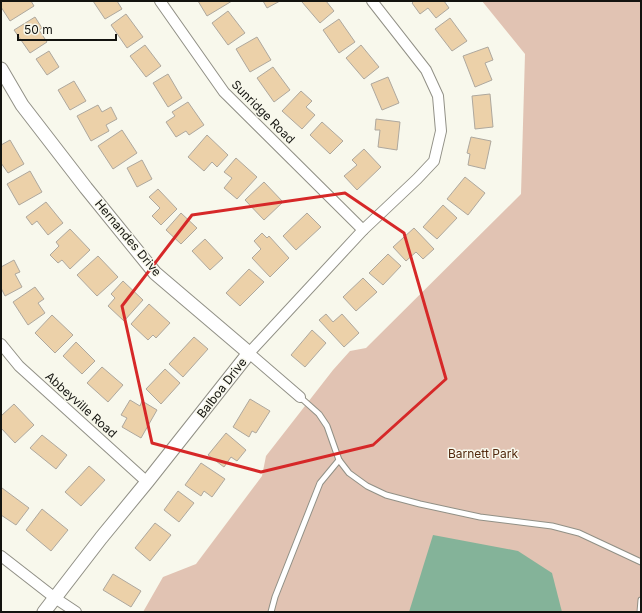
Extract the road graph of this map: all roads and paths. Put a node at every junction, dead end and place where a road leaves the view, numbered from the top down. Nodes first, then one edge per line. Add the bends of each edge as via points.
1 (160, 1) edge
2 (372, 1) edge
3 (1, 69) edge
4 (363, 230) junction
5 (1, 344) edge
6 (249, 353) junction
7 (300, 397) joint
8 (339, 460) junction
9 (147, 482) junction
10 (1, 556) edge
11 (641, 562) edge
12 (55, 598) junction
13 (641, 600) edge
14 (44, 612) edge
15 (76, 612) edge
16 (271, 612) edge
17 (640, 612) edge

1 - 4 street, Sunridge Road via 224,92
2 - 4 street, Balboa Drive via 426,70 438,96 441,132 434,161
3 - 6 street, Hernandes Drive via 22,105 155,273
4 - 6 street, Balboa Drive
5 - 9 street, Abbeyville Road via 19,366
6 - 7 street, Hernandes Drive
6 - 9 street, Balboa Drive
7 - 8 lane via 319,414 327,426
8 - 11 lane via 349,473 386,495 480,518 552,526 579,534
8 - 16 lane via 320,483
9 - 12 street, Balboa Drive
10 - 12 street
12 - 14 street, Balboa Drive
12 - 15 street
13 - 17 lane

